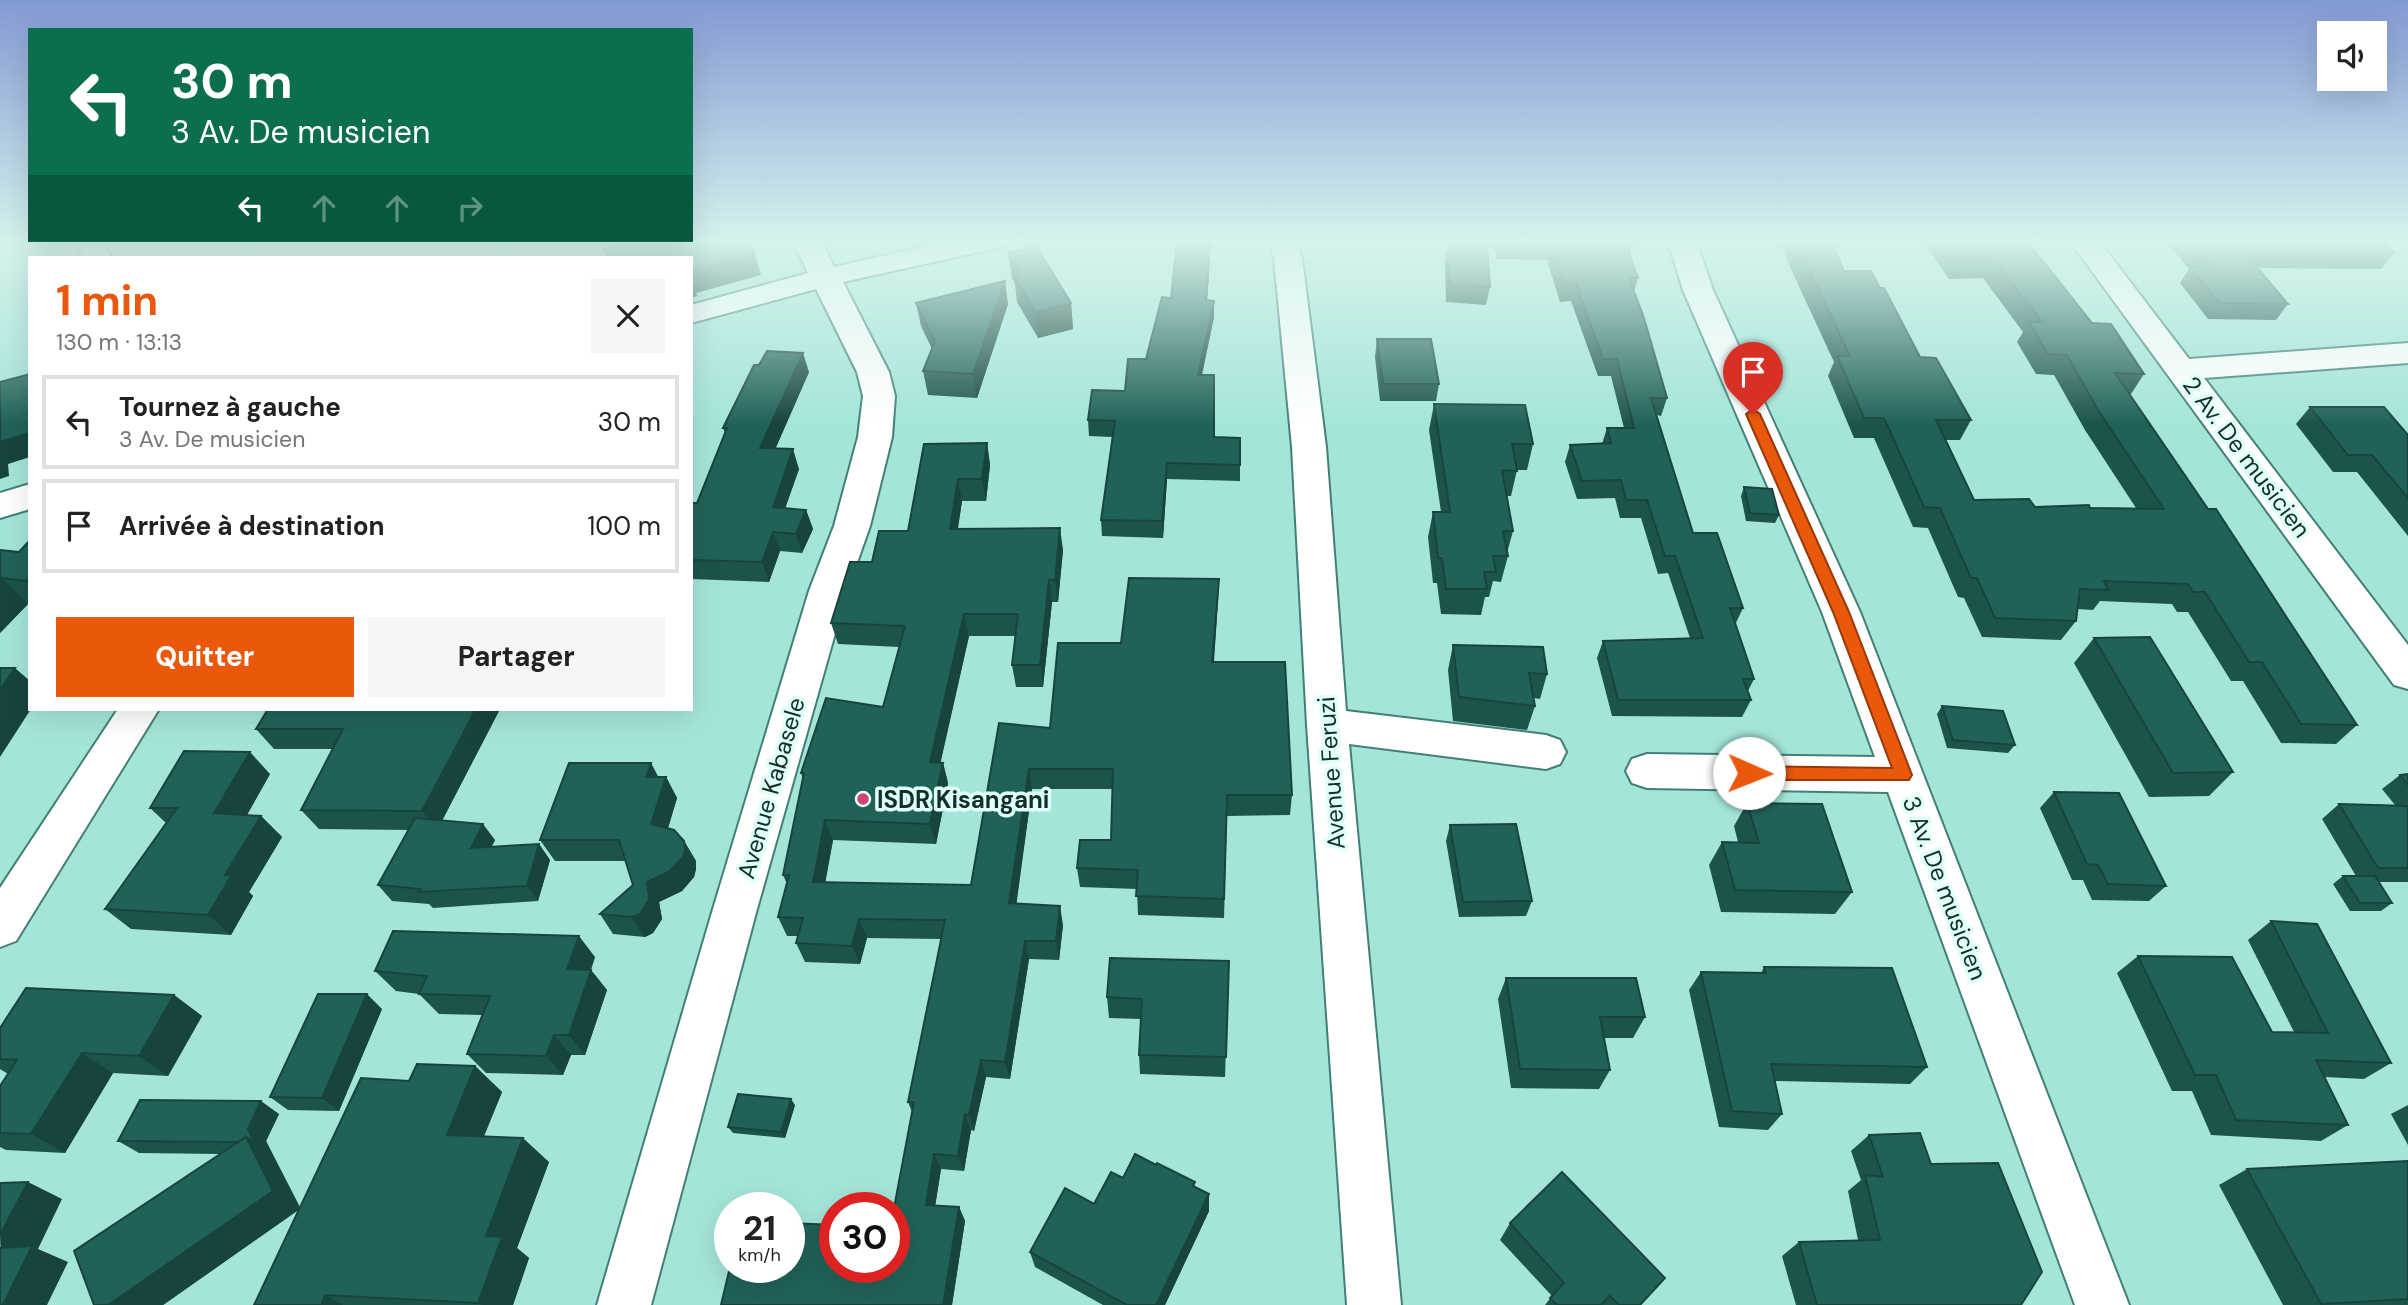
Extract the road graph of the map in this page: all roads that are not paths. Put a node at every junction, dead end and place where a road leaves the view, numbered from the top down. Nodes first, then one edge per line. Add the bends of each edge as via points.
1 (735, 302) edge
2 (839, 302) edge
3 (1293, 302) edge
4 (1703, 302) edge
5 (2130, 302) edge
6 (693, 313) edge
7 (2408, 353) edge
8 (2182, 370) junction
9 (28, 497) edge
10 (0, 506) edge
11 (2408, 674) edge
12 (138, 711) edge
13 (1327, 725) junction
14 (1546, 752) dead end
15 (1647, 771) dead end
16 (1903, 775) junction
17 (0, 927) edge
18 (624, 1305) edge
19 (1374, 1305) edge
20 (2102, 1305) edge

1 - 6 street
2 - 18 street, Avenue Kabasele via 873,372 879,396 875,437
3 - 13 street, Avenue Feruzi via 1309,447
4 - 16 street, 3 Av. De musicien via 1841,612
5 - 8 street, 2 Av. De musicien
7 - 8 street
8 - 11 street, 2 Av. De musicien
9 - 10 street
12 - 17 street
13 - 14 street
13 - 19 street, Avenue Feruzi
15 - 16 street
16 - 20 street, 3 Av. De musicien

